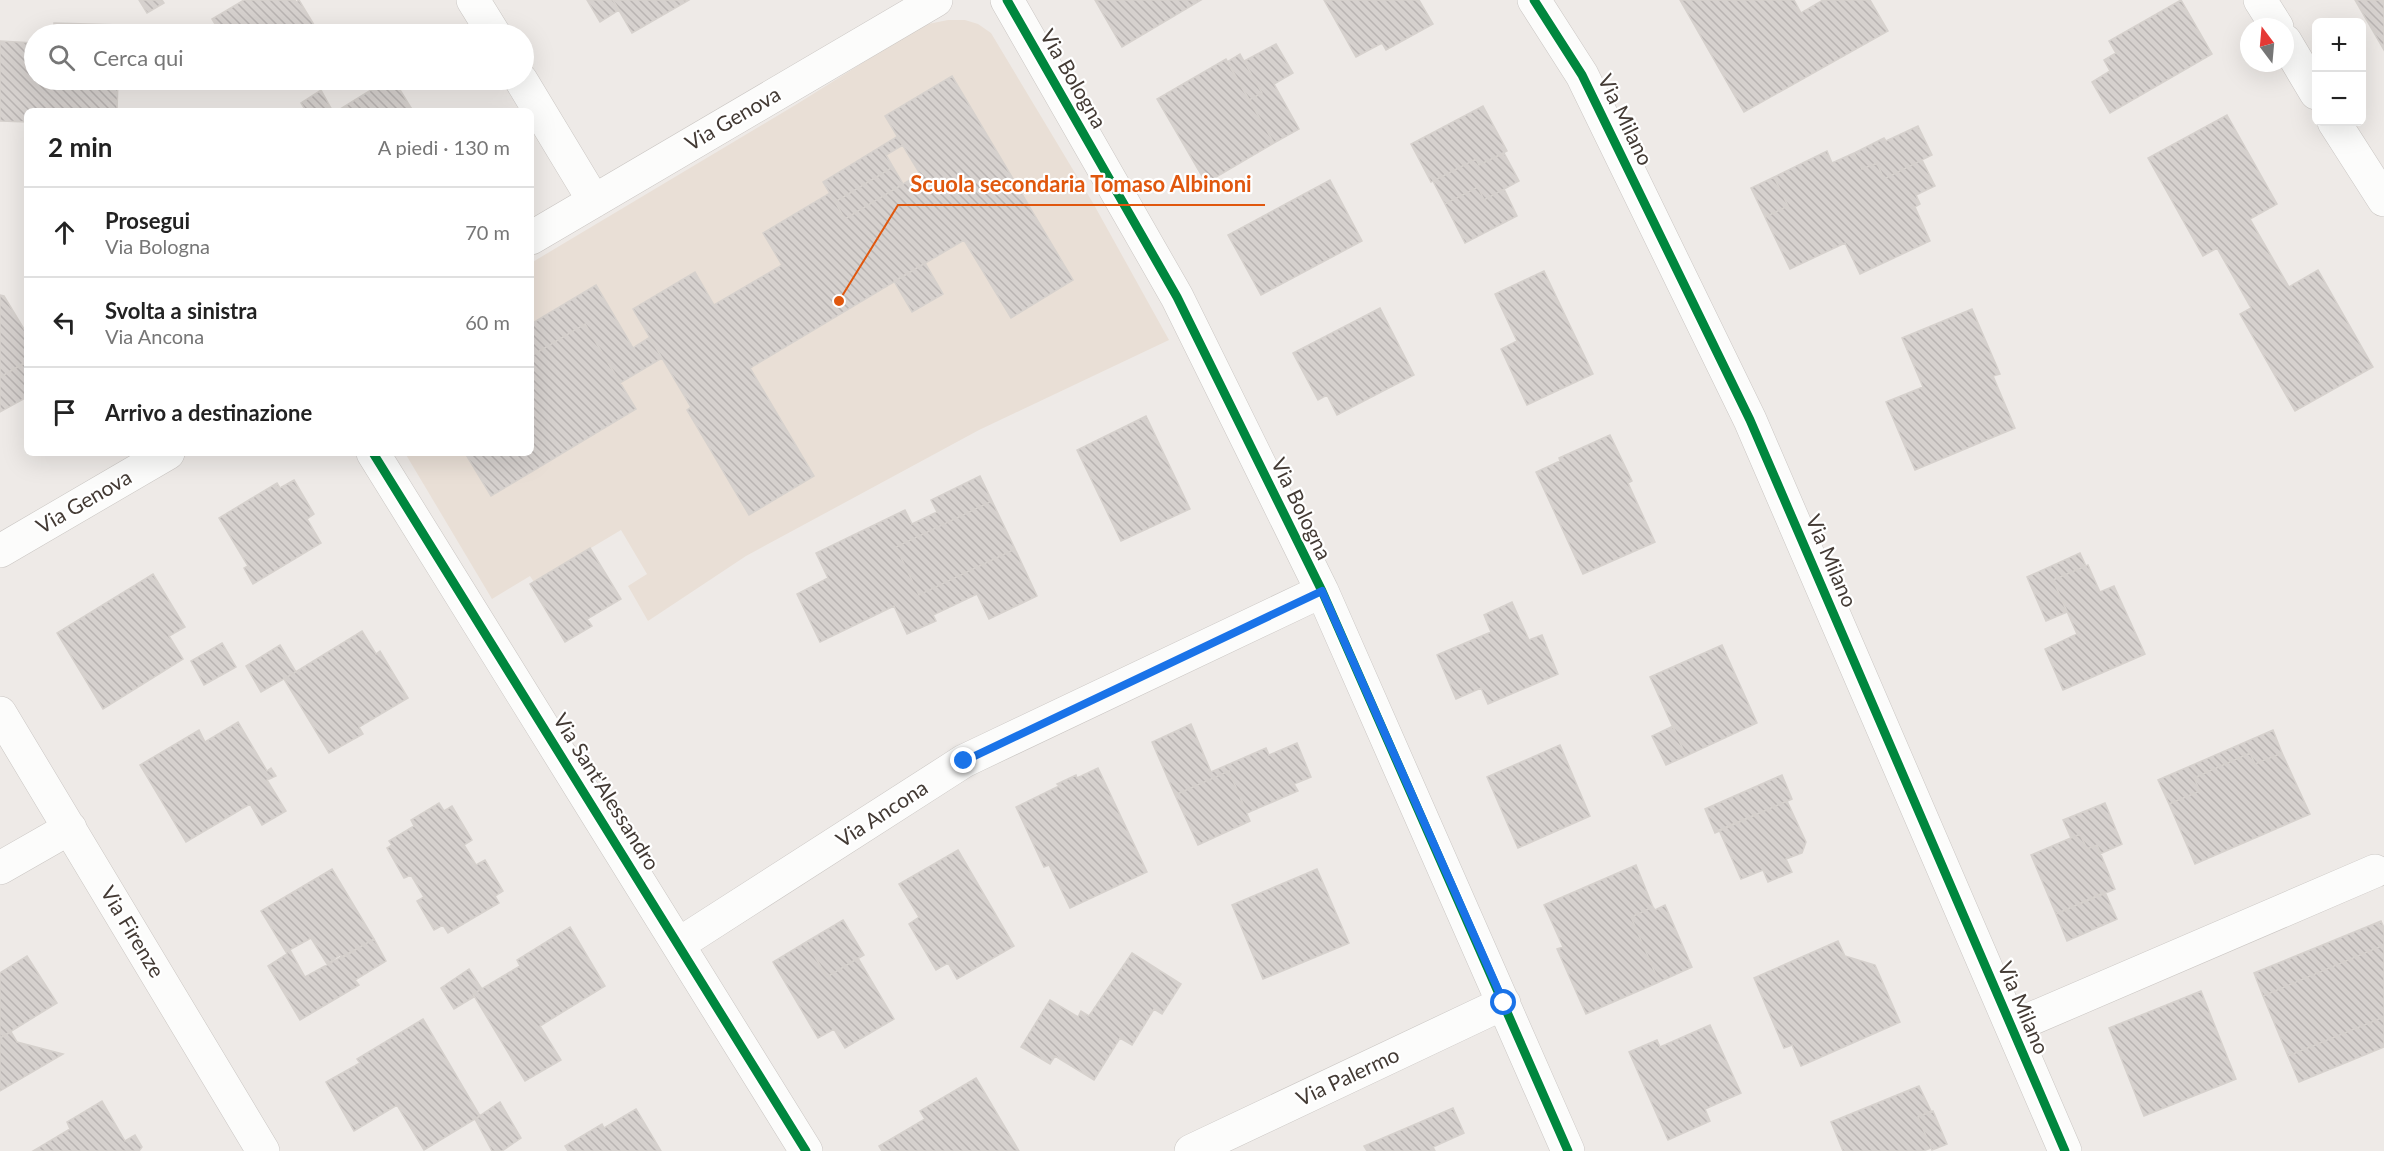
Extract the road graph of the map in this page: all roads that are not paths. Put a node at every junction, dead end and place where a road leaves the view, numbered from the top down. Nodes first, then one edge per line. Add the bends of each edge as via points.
1 (473, 0) edge
2 (936, 0) edge
3 (1007, 0) edge
4 (1534, 0) edge
5 (2260, 0) edge
6 (2271, 18) edge
7 (488, 24) edge
8 (2294, 56) edge
9 (2312, 86) edge
10 (527, 90) edge
11 (2337, 126) edge
12 (2384, 200) edge
13 (594, 201) junction
14 (534, 236) edge
15 (163, 456) edge
16 (376, 456) edge
17 (0, 551) edge
18 (1322, 591) junction
19 (0, 713) edge
20 (70, 828) junction
21 (0, 868) edge
22 (2375, 871) dead end
23 (678, 944) junction
24 (1504, 1003) junction
25 (2012, 1027) junction
26 (263, 1151) edge
27 (806, 1151) edge
28 (1191, 1151) edge
29 (1568, 1151) edge
30 (2065, 1151) edge

1 - 7 street
2 - 13 street, Via Genova
3 - 18 street, Via Bologna via 1177,297
4 - 25 street, Via Milano via 1582,75 1750,420
5 - 6 street
8 - 9 street
10 - 13 street
11 - 12 street
13 - 14 street, Via Genova
15 - 17 street, Via Genova
16 - 23 street, Via Sant'Alessandro
18 - 23 street, Via Ancona via 964,761
18 - 24 street, Via Bologna
19 - 20 street, Via Firenze
20 - 21 street
20 - 26 street, Via Firenze
22 - 25 street, Via Milano
23 - 27 street, Via Sant'Alessandro
24 - 28 street, Via Palermo
24 - 29 street, Via Bologna
25 - 30 street, Via Milano

